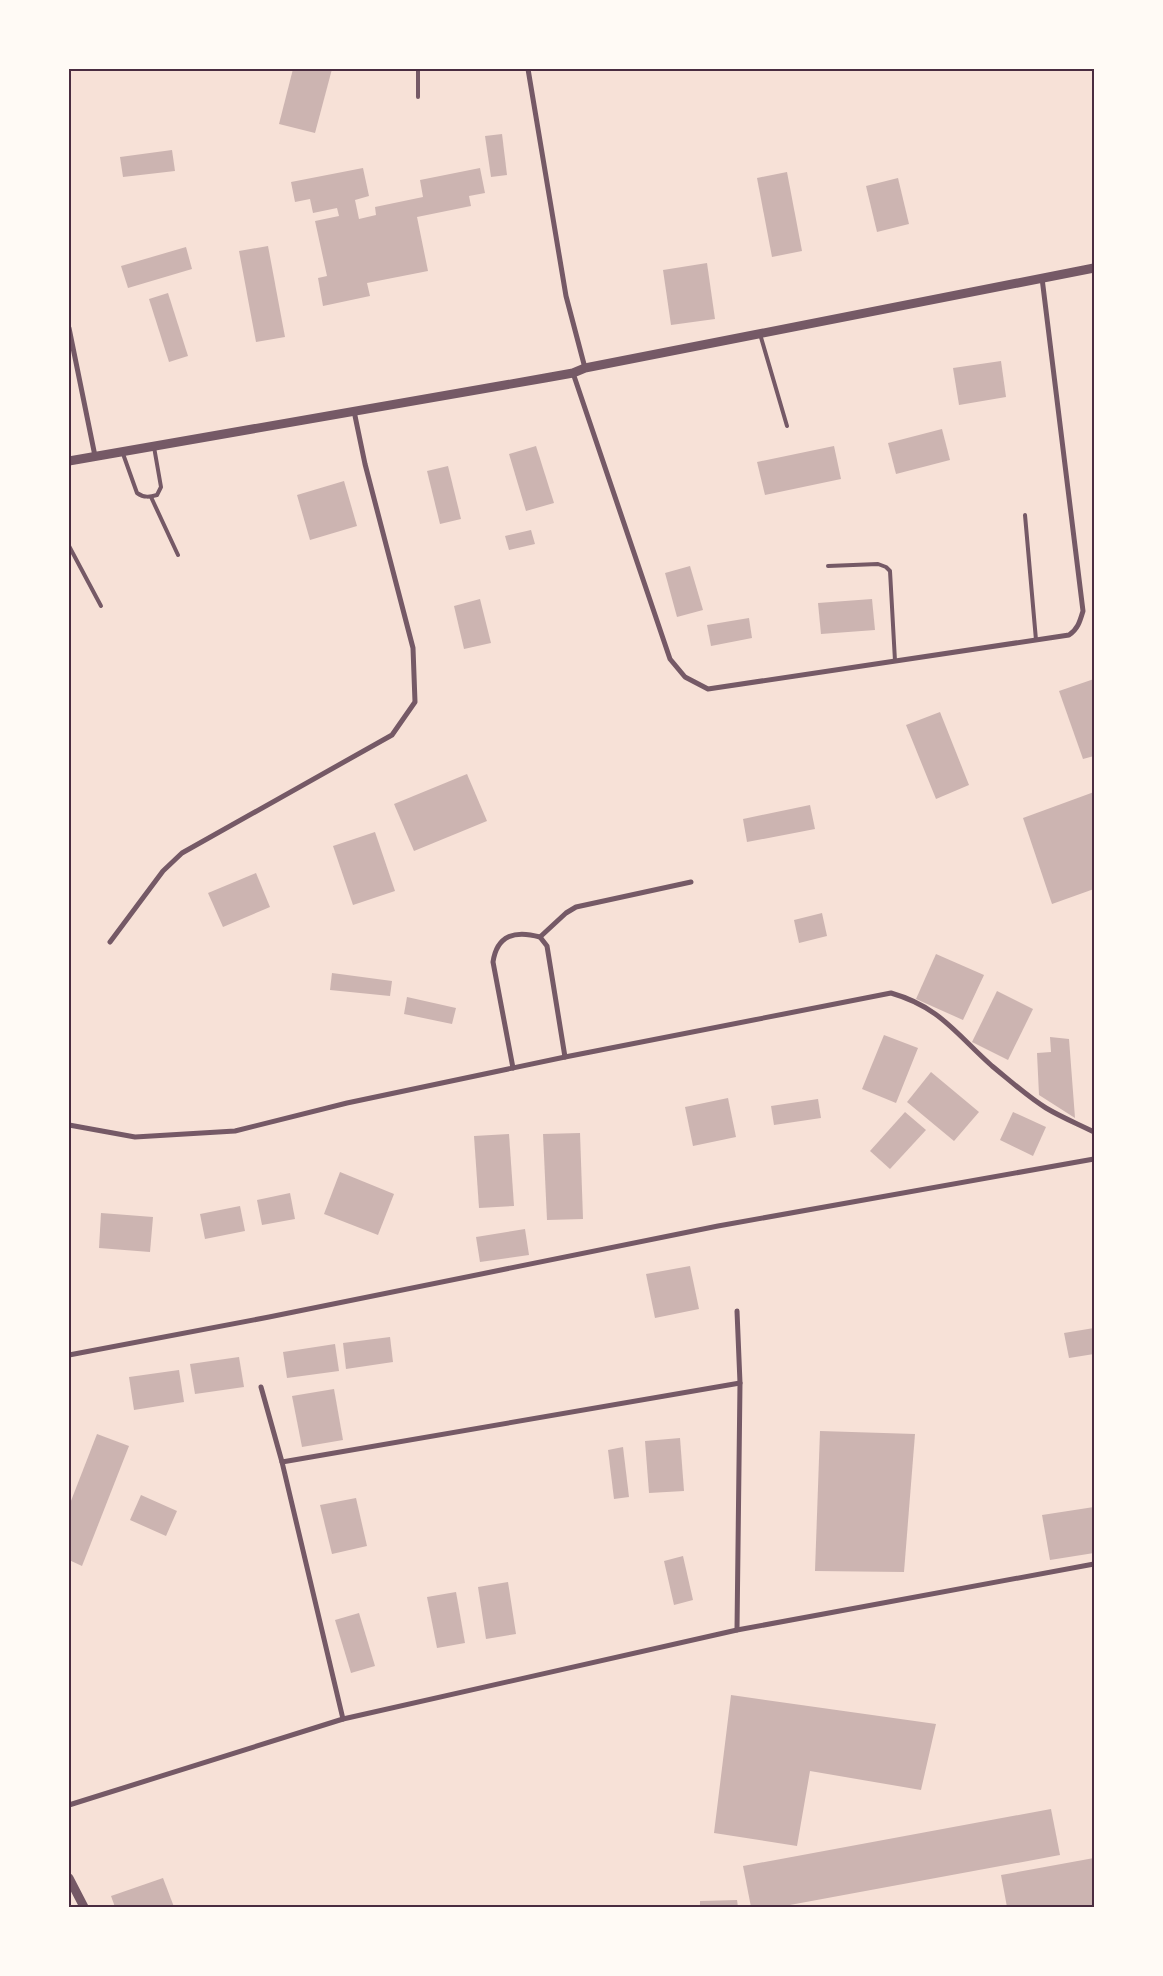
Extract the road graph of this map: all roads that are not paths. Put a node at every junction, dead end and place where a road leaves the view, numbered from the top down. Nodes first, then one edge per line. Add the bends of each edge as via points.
1 (418, 69) edge
2 (528, 69) edge
3 (418, 97) dead end
4 (1094, 268) edge
5 (1042, 278) junction
6 (69, 328) edge
7 (760, 334) junction
8 (585, 368) junction
9 (572, 372) junction
10 (354, 411) junction
11 (787, 426) dead end
12 (153, 446) junction
13 (122, 451) junction
14 (95, 456) junction
15 (69, 461) edge
16 (151, 497) junction
17 (1025, 515) dead end
18 (69, 546) edge
19 (178, 555) dead end
20 (828, 566) dead end
21 (101, 606) dead end
22 (1036, 640) junction
23 (895, 662) junction
24 (691, 882) dead end
25 (540, 937) junction
26 (110, 942) dead end
27 (565, 1057) junction
28 (513, 1068) junction
29 (69, 1125) edge
30 (1094, 1132) edge
31 (1094, 1159) edge
32 (738, 1310) dead end
33 (69, 1355) edge
34 (740, 1383) junction
35 (262, 1387) dead end
36 (282, 1462) junction
37 (1094, 1564) edge
38 (737, 1630) junction
39 (343, 1719) junction
40 (69, 1805) edge
41 (69, 1878) edge
42 (84, 1907) edge

1 - 3 lane
2 - 8 street via 566,296
4 - 5 street
5 - 7 street
5 - 22 street via 1083,611 1074,632
6 - 14 street
7 - 8 street
7 - 11 lane
8 - 9 street
9 - 10 street
9 - 23 street via 670,659 685,677 708,689
10 - 12 street
10 - 26 street via 412,648 415,702 392,735 182,853 163,871
12 - 13 street
12 - 16 lane via 161,487 158,495
13 - 14 street
13 - 16 lane via 137,493
14 - 15 street
16 - 19 lane
17 - 22 lane
18 - 21 lane
20 - 23 lane via 878,564 890,571
22 - 23 street
24 - 25 street via 576,907
25 - 27 street via 546,946
25 - 28 street via 518,934 499,942 495,950 493,962
27 - 28 street
27 - 30 street via 891,993 912,999 942,1018 992,1066 1046,1108
28 - 29 street via 347,1103 235,1132 135,1137
31 - 33 street via 718,1226 279,1316
32 - 34 street
34 - 36 street
34 - 38 street
35 - 36 street
36 - 39 street
37 - 38 street
38 - 39 street
39 - 40 street
41 - 42 street

